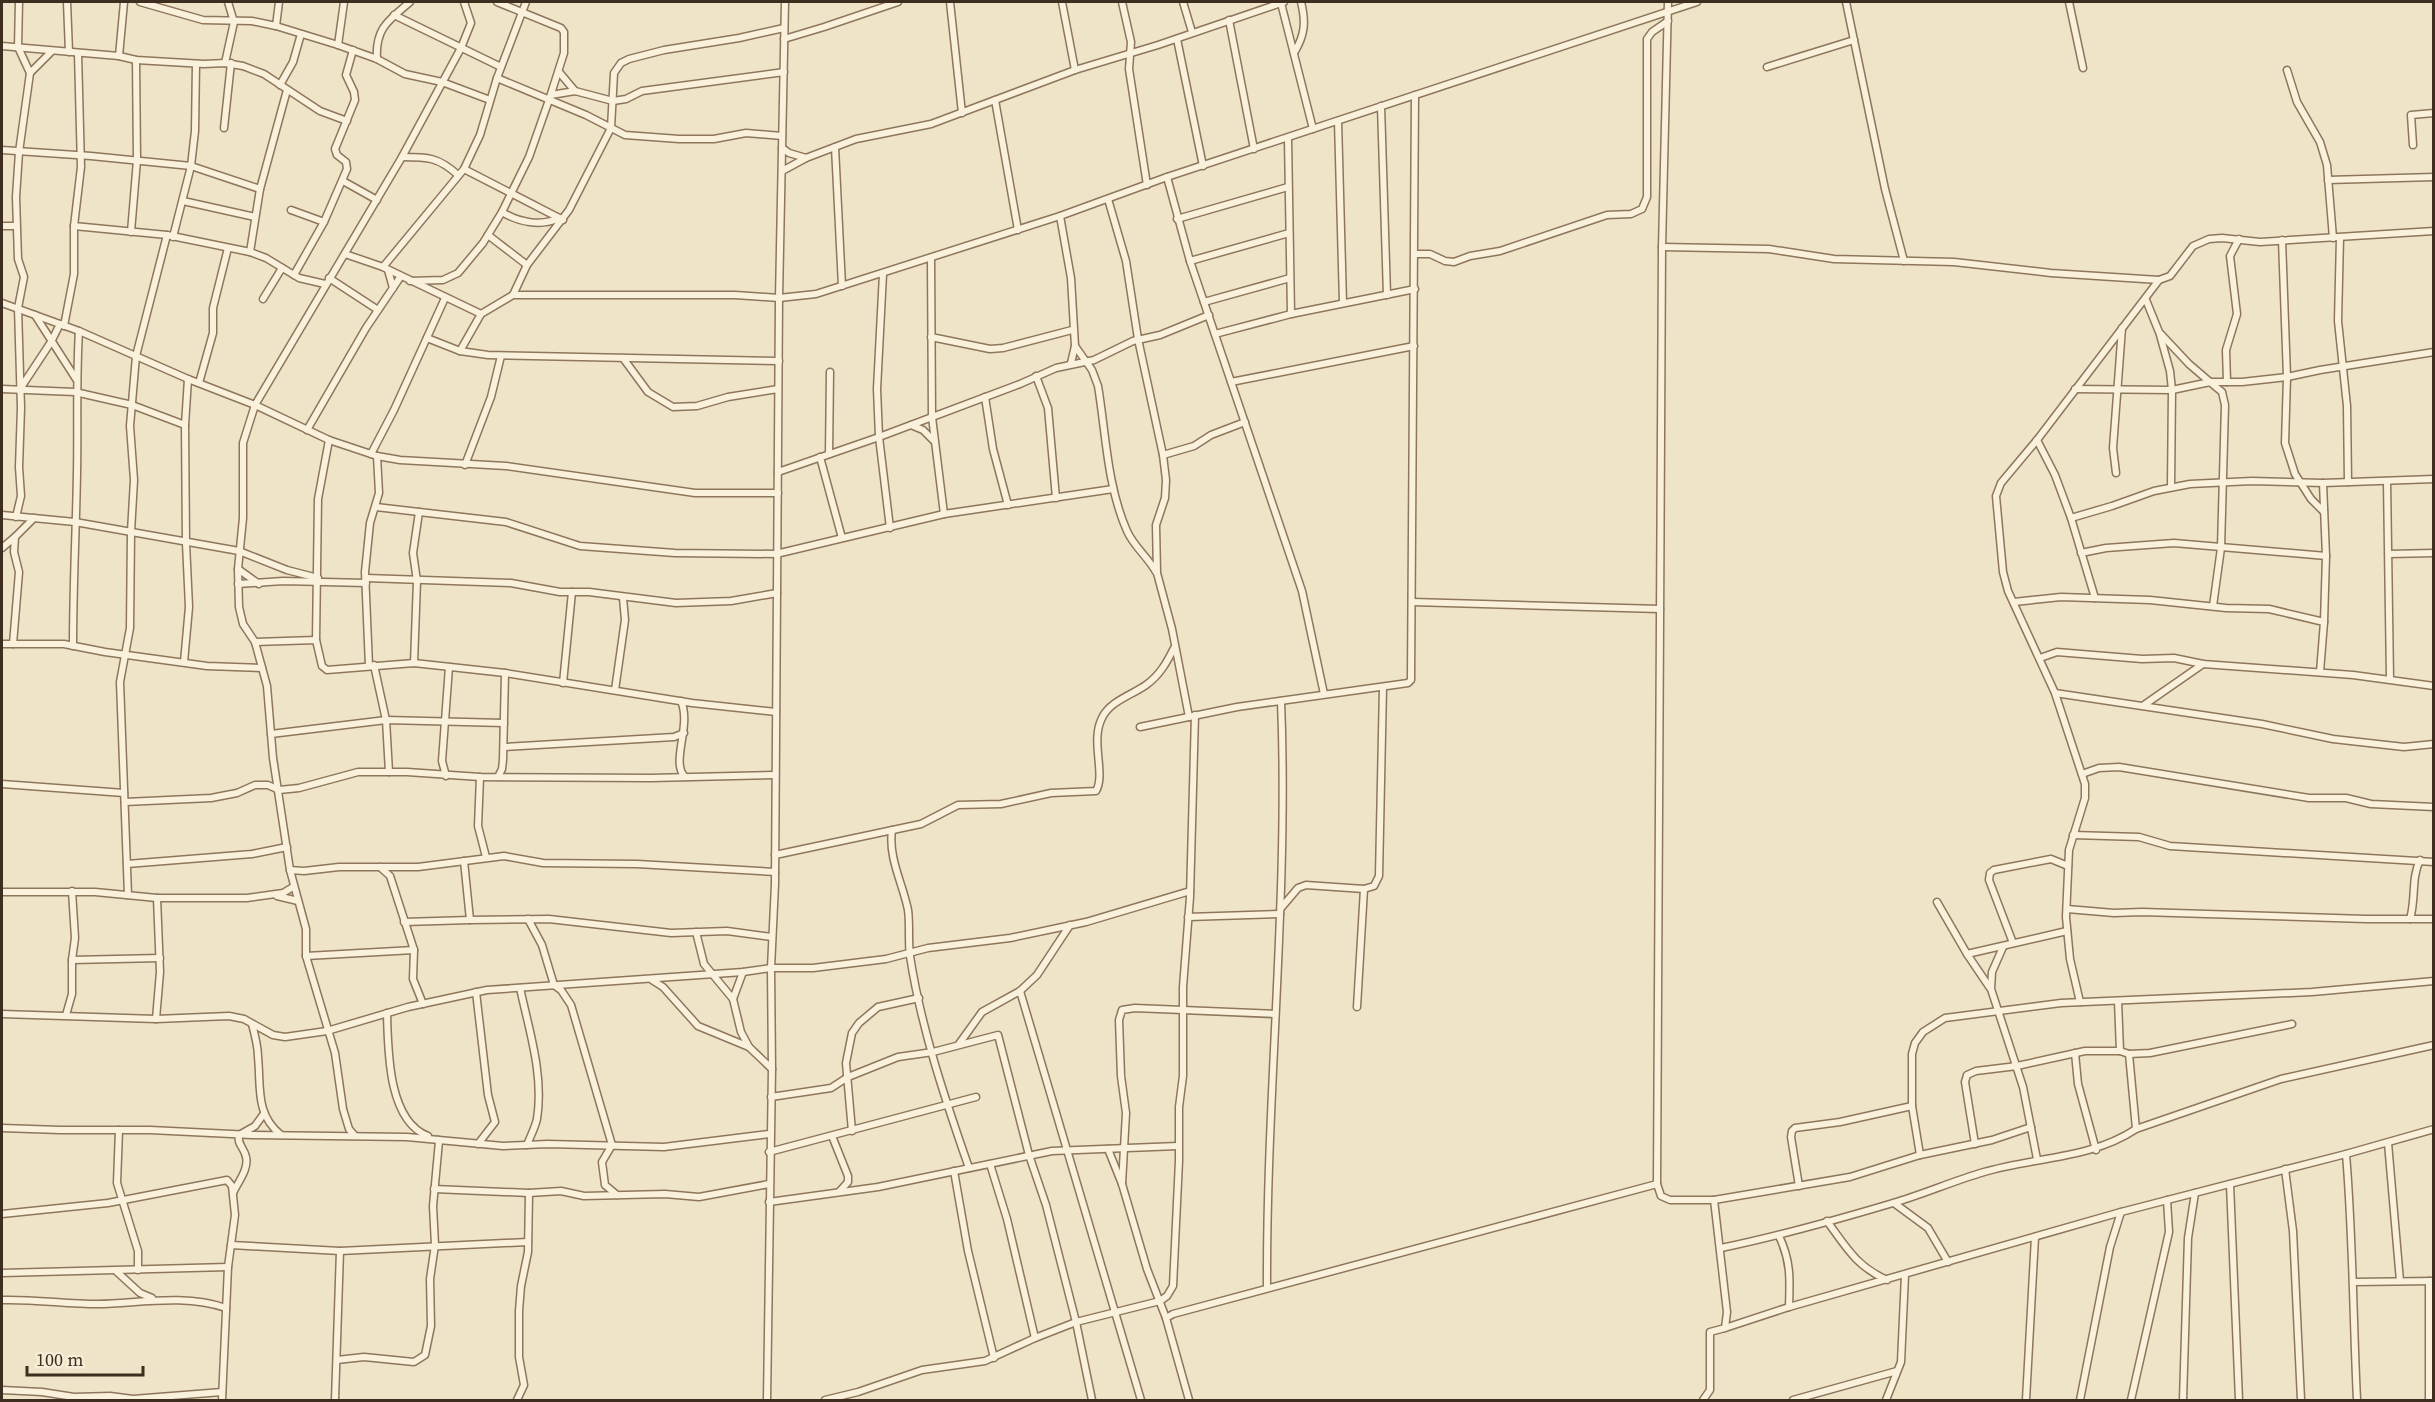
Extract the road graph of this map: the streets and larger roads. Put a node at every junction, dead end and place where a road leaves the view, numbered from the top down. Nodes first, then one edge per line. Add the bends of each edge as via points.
1 (19, 2) edge
2 (67, 2) edge
3 (124, 2) edge
4 (140, 2) edge
5 (168, 2) edge
6 (228, 2) edge
7 (279, 2) edge
8 (344, 2) edge
9 (410, 2) edge
10 (464, 2) edge
11 (497, 2) edge
12 (526, 2) edge
13 (785, 2) edge
14 (898, 2) edge
15 (950, 2) edge
16 (1062, 2) edge
17 (1122, 2) edge
18 (1183, 2) edge
19 (1283, 2) edge
20 (1301, 2) edge
21 (1668, 2) edge
22 (1697, 2) edge
23 (1846, 2) edge
24 (2069, 2) edge
25 (166, 10) junction
26 (1668, 10) junction
27 (523, 11) junction
28 (394, 15) junction
29 (1229, 20) junction
30 (1668, 21) junction
31 (234, 22) junction
32 (276, 26) junction
33 (784, 28) junction
34 (1192, 32) junction
35 (300, 34) junction
36 (784, 39) junction
37 (1177, 39) junction
38 (1854, 39) junction
39 (376, 44) junction
40 (338, 45) junction
41 (2, 46) edge
42 (18, 47) junction
43 (461, 48) junction
44 (353, 50) junction
45 (52, 51) junction
46 (69, 52) junction
47 (1131, 52) junction
48 (78, 53) junction
49 (1294, 53) junction
50 (364, 54) junction
51 (119, 56) junction
52 (378, 59) junction
53 (136, 60) junction
54 (228, 63) junction
55 (196, 64) junction
56 (1767, 67) dead end
57 (501, 68) junction
58 (2083, 68) dead end
59 (1075, 70) junction
60 (2287, 70) dead end
61 (559, 72) junction
62 (784, 72) junction
63 (30, 73) junction
64 (497, 78) junction
65 (441, 82) junction
66 (280, 85) junction
67 (287, 90) junction
68 (575, 91) junction
69 (1415, 95) junction
70 (550, 98) junction
71 (490, 100) junction
72 (995, 100) junction
73 (613, 101) junction
74 (1381, 106) junction
75 (962, 113) junction
76 (2433, 113) edge
77 (347, 121) junction
78 (1338, 121) junction
79 (224, 128) dead end
80 (611, 128) junction
81 (1313, 129) junction
82 (782, 136) junction
83 (1288, 138) junction
84 (2413, 145) dead end
85 (835, 147) junction
86 (782, 148) junction
87 (1254, 149) junction
88 (2, 150) edge
89 (19, 152) junction
90 (81, 155) junction
91 (402, 158) junction
92 (806, 158) junction
93 (137, 160) junction
94 (190, 166) junction
95 (1203, 166) junction
96 (464, 169) junction
97 (782, 171) junction
98 (458, 175) junction
99 (1167, 177) junction
100 (2433, 177) edge
101 (2328, 180) junction
102 (343, 181) junction
103 (1147, 185) junction
104 (1288, 187) junction
105 (260, 189) junction
106 (513, 192) junction
107 (1108, 199) junction
108 (377, 200) junction
109 (183, 201) junction
110 (291, 210) dead end
111 (502, 212) junction
112 (1060, 216) junction
113 (255, 217) junction
114 (561, 219) junction
115 (1177, 219) junction
116 (324, 222) junction
117 (2, 226) edge
118 (16, 226) junction
119 (74, 226) junction
120 (1018, 230) junction
121 (2433, 231) edge
122 (131, 232) junction
123 (1289, 233) junction
124 (488, 235) junction
125 (170, 236) junction
126 (2337, 238) junction
127 (2239, 239) junction
128 (2282, 240) junction
129 (1662, 247) junction
130 (228, 248) junction
131 (250, 252) junction
132 (345, 254) junction
133 (1414, 254) junction
134 (931, 258) junction
135 (1190, 261) junction
136 (1904, 261) junction
137 (527, 265) junction
138 (282, 268) junction
139 (386, 268) junction
140 (883, 274) junction
141 (294, 275) junction
142 (401, 276) junction
143 (329, 278) junction
144 (1290, 278) junction
145 (443, 280) junction
146 (2159, 280) junction
147 (410, 281) junction
148 (325, 284) junction
149 (842, 286) junction
150 (393, 288) junction
151 (1415, 289) junction
152 (437, 294) junction
153 (513, 295) junction
154 (1387, 295) junction
155 (446, 298) junction
156 (779, 298) junction
157 (263, 299) dead end
158 (2146, 300) junction
159 (1204, 302) junction
160 (2, 303) edge
161 (1343, 303) junction
162 (18, 308) junction
163 (378, 310) junction
164 (34, 314) junction
165 (481, 314) junction
166 (1291, 314) junction
167 (1209, 315) junction
168 (62, 325) junction
169 (2122, 327) junction
170 (1072, 330) junction
171 (78, 331) junction
172 (2159, 332) junction
173 (1215, 334) junction
174 (931, 337) junction
175 (427, 338) junction
176 (1138, 339) junction
177 (51, 342) junction
178 (1074, 346) junction
179 (1414, 346) junction
180 (460, 351) junction
181 (2433, 352) edge
182 (136, 356) junction
183 (501, 356) junction
184 (623, 358) junction
185 (634, 359) junction
186 (779, 361) junction
187 (1085, 362) junction
188 (1071, 363) junction
189 (2344, 366) junction
190 (633, 369) junction
191 (830, 372) dead end
192 (1036, 376) junction
193 (2287, 377) junction
194 (188, 379) junction
195 (76, 380) junction
196 (1232, 381) junction
197 (2210, 382) junction
198 (2227, 382) junction
199 (199, 383) junction
200 (778, 388) junction
201 (2, 389) edge
202 (20, 389) junction
203 (2075, 389) junction
204 (2172, 390) junction
205 (2117, 391) junction
206 (75, 392) junction
207 (985, 397) junction
208 (132, 405) junction
209 (255, 405) junction
210 (932, 417) junction
211 (1245, 422) junction
212 (185, 425) junction
213 (910, 425) junction
214 (307, 430) junction
215 (879, 437) junction
216 (329, 440) junction
217 (2037, 441) junction
218 (935, 442) junction
219 (829, 454) junction
220 (374, 455) junction
221 (1162, 455) junction
222 (820, 457) junction
223 (465, 465) junction
224 (778, 472) junction
225 (2116, 473) dead end
226 (2433, 480) edge
227 (2387, 481) junction
228 (2224, 482) junction
229 (2301, 482) junction
230 (2348, 482) junction
231 (2323, 483) junction
232 (2171, 487) junction
233 (1113, 489) junction
234 (778, 493) junction
235 (1056, 498) junction
236 (1008, 506) junction
237 (376, 507) junction
238 (419, 512) junction
239 (2324, 512) junction
240 (945, 514) junction
241 (2, 515) edge
242 (16, 517) junction
243 (34, 518) junction
244 (2071, 518) junction
245 (75, 522) junction
246 (890, 528) junction
247 (131, 532) junction
248 (15, 537) junction
249 (842, 538) junction
250 (186, 543) junction
251 (2, 548) edge
252 (2221, 548) junction
253 (239, 551) junction
254 (2081, 553) junction
255 (2433, 553) edge
256 (776, 554) junction
257 (2389, 554) junction
258 (2326, 556) junction
259 (238, 569) junction
260 (1157, 573) junction
261 (318, 580) junction
262 (366, 580) junction
263 (417, 581) junction
264 (238, 584) junction
265 (260, 584) junction
266 (572, 592) junction
267 (777, 592) junction
268 (623, 598) junction
269 (2095, 598) junction
270 (1412, 602) junction
271 (2014, 602) junction
272 (2213, 606) junction
273 (1660, 609) junction
274 (2324, 622) junction
275 (316, 640) junction
276 (255, 642) junction
277 (2, 644) edge
278 (13, 644) junction
279 (73, 646) junction
280 (1174, 647) junction
281 (125, 656) junction
282 (2040, 658) junction
283 (184, 662) junction
284 (414, 663) junction
285 (2204, 664) junction
286 (372, 665) junction
287 (449, 667) junction
288 (262, 668) junction
289 (2320, 672) junction
290 (504, 673) junction
291 (2390, 679) junction
292 (563, 683) junction
293 (2433, 686) edge
294 (1383, 687) junction
295 (615, 690) junction
296 (2055, 693) junction
297 (1324, 694) junction
298 (681, 700) junction
299 (1281, 701) junction
300 (692, 702) junction
301 (2143, 706) junction
302 (685, 710) junction
303 (776, 712) junction
304 (1192, 716) junction
305 (386, 720) junction
306 (444, 721) junction
307 (504, 723) junction
308 (1140, 727) dead end
309 (684, 733) junction
310 (271, 734) junction
311 (674, 737) junction
312 (2433, 744) edge
313 (682, 746) junction
314 (504, 747) junction
315 (389, 772) junction
316 (2082, 774) junction
317 (775, 775) junction
318 (446, 776) junction
319 (480, 777) junction
320 (498, 777) junction
321 (685, 777) junction
322 (2, 784) edge
323 (279, 790) junction
324 (124, 793) junction
325 (125, 802) junction
326 (2433, 807) edge
327 (892, 830) junction
328 (2073, 835) junction
329 (287, 847) junction
330 (775, 855) junction
331 (486, 857) junction
332 (2420, 860) junction
333 (464, 861) junction
334 (2433, 862) edge
335 (127, 864) junction
336 (2068, 866) junction
337 (379, 867) junction
338 (290, 870) junction
339 (775, 872) junction
340 (293, 887) junction
341 (1364, 889) junction
342 (72, 891) junction
343 (1190, 891) junction
344 (2, 892) edge
345 (128, 895) junction
346 (274, 895) junction
347 (157, 898) junction
348 (298, 902) junction
349 (1937, 902) dead end
350 (2067, 909) junction
351 (1280, 911) junction
352 (1188, 917) junction
353 (528, 919) junction
354 (2410, 919) junction
355 (2433, 919) edge
356 (470, 920) junction
357 (404, 922) junction
358 (1070, 925) junction
359 (2067, 931) junction
360 (696, 932) junction
361 (772, 937) junction
362 (2013, 943) junction
363 (2003, 946) junction
364 (414, 950) junction
365 (910, 954) junction
366 (1967, 954) junction
367 (306, 956) junction
368 (160, 958) junction
369 (72, 960) junction
370 (771, 968) junction
371 (744, 972) junction
372 (710, 974) junction
373 (649, 979) junction
374 (2433, 981) edge
375 (554, 985) junction
376 (520, 988) junction
377 (1991, 989) junction
378 (1020, 991) junction
379 (476, 992) junction
380 (919, 998) junction
381 (733, 999) junction
382 (2118, 1001) junction
383 (2080, 1002) junction
384 (423, 1004) junction
385 (1357, 1007) dead end
386 (1182, 1011) junction
387 (1998, 1012) junction
388 (387, 1013) junction
389 (2, 1014) edge
390 (1275, 1014) junction
391 (66, 1015) junction
392 (156, 1019) junction
393 (252, 1024) junction
394 (2292, 1024) dead end
395 (327, 1031) junction
396 (959, 1045) junction
397 (2433, 1045) edge
398 (749, 1047) junction
399 (2120, 1051) junction
400 (933, 1052) junction
401 (2075, 1053) junction
402 (2129, 1054) junction
403 (2017, 1066) junction
404 (772, 1069) junction
405 (848, 1077) junction
406 (771, 1097) junction
407 (976, 1097) dead end
408 (948, 1105) junction
409 (1912, 1106) junction
410 (263, 1115) junction
411 (2031, 1127) junction
412 (2, 1128) edge
413 (349, 1129) junction
414 (2136, 1129) junction
415 (2433, 1129) edge
416 (119, 1130) junction
417 (852, 1131) junction
418 (769, 1134) junction
419 (239, 1135) junction
420 (282, 1136) junction
421 (344, 1136) junction
422 (355, 1136) junction
423 (832, 1136) junction
424 (439, 1141) junction
425 (1975, 1143) junction
426 (2388, 1143) junction
427 (478, 1144) junction
428 (527, 1145) junction
429 (612, 1145) junction
430 (1178, 1146) junction
431 (1124, 1148) junction
432 (1108, 1149) junction
433 (2096, 1149) junction
434 (1067, 1150) junction
435 (769, 1152) junction
436 (2346, 1154) junction
437 (1029, 1155) junction
438 (1920, 1155) junction
439 (2037, 1159) junction
440 (990, 1164) junction
441 (969, 1168) junction
442 (2284, 1169) junction
443 (954, 1171) junction
444 (769, 1184) junction
445 (1122, 1184) junction
446 (1657, 1184) junction
447 (2230, 1184) junction
448 (1798, 1186) junction
449 (434, 1189) junction
450 (839, 1192) junction
451 (233, 1193) junction
452 (529, 1193) junction
453 (2195, 1193) junction
454 (617, 1196) junction
455 (1714, 1200) junction
456 (2166, 1200) junction
457 (122, 1201) junction
458 (769, 1202) junction
459 (1894, 1203) junction
460 (2121, 1212) junction
461 (2, 1214) edge
462 (1827, 1221) junction
463 (1779, 1236) junction
464 (2035, 1237) junction
465 (528, 1242) junction
466 (231, 1245) junction
467 (435, 1245) junction
468 (1721, 1248) junction
469 (340, 1251) junction
470 (1948, 1263) junction
471 (228, 1267) junction
472 (138, 1270) junction
473 (116, 1271) junction
474 (2, 1273) edge
475 (1905, 1275) junction
476 (1887, 1280) junction
477 (2400, 1281) junction
478 (2431, 1281) edge
479 (2354, 1282) junction
480 (1266, 1288) junction
481 (155, 1299) junction
482 (2, 1300) edge
483 (1160, 1301) junction
484 (1789, 1307) junction
485 (226, 1308) junction
486 (1116, 1314) junction
487 (1166, 1318) junction
488 (1076, 1322) junction
489 (1725, 1328) junction
490 (1035, 1338) junction
491 (994, 1358) junction
492 (337, 1360) junction
493 (1897, 1371) junction
494 (2, 1390) edge
495 (222, 1392) junction
496 (1187, 1400) edge
497 (222, 1401) edge
498 (335, 1401) edge
499 (517, 1401) edge
500 (767, 1401) edge
501 (825, 1401) edge
502 (1092, 1401) edge
503 (1141, 1401) edge
504 (1703, 1401) edge
505 (1793, 1401) edge
506 (1886, 1401) edge
507 (2026, 1401) edge
508 (2080, 1401) edge
509 (2131, 1401) edge
510 (2183, 1401) edge
511 (2239, 1401) edge
512 (2301, 1401) edge
513 (2357, 1401) edge
514 (2429, 1401) edge

1 - 42 street
2 - 46 street
3 - 51 street
4 - 25 street
5 - 25 street
6 - 31 street
7 - 32 street
8 - 40 street
9 - 28 street
10 - 43 street via 471,23
11 - 27 street
12 - 27 street
13 - 33 street
14 - 36 street
15 - 75 street
16 - 59 street
17 - 47 street
18 - 34 street
19 - 29 street
19 - 49 street
20 - 49 street via 1305,26
21 - 26 street
22 - 26 street
23 - 38 street
24 - 58 street
25 - 31 street via 203,20
26 - 30 street
26 - 69 street
27 - 57 street
27 - 61 street via 561,27 564,32 565,49
28 - 39 street via 383,26
28 - 43 street
29 - 34 street
29 - 87 street
30 - 129 street
30 - 133 street via 1647,39 1647,196 1642,209 1631,214 1607,215 1454,262 1430,254
31 - 32 street
31 - 54 street
32 - 35 street
33 - 36 street
33 - 73 street via 624,61 614,73
34 - 37 street
35 - 40 street
35 - 66 street via 293,62
36 - 62 street
37 - 47 street
37 - 95 street
38 - 56 street
38 - 136 street
39 - 50 street
39 - 52 street
40 - 44 street
41 - 42 street
42 - 45 street
42 - 63 street
43 - 57 street
43 - 65 street
44 - 50 street
44 - 77 street via 346,75 355,97
45 - 46 street
45 - 63 street
46 - 48 street
47 - 59 street
47 - 103 street via 1129,69
48 - 51 street
48 - 90 street
49 - 81 street
50 - 52 street
51 - 53 street
52 - 65 street via 405,74
53 - 55 street
53 - 93 street
54 - 55 street
54 - 66 street via 264,74
54 - 79 street
55 - 94 street
57 - 64 street
59 - 72 street
60 - 101 street via 2297,102 2320,142
61 - 68 street
61 - 70 street
62 - 73 street via 642,91
62 - 82 street
63 - 89 street
64 - 70 street
64 - 71 street
65 - 71 street
65 - 91 street
66 - 67 street
67 - 77 street via 320,111
67 - 105 street
68 - 70 street
68 - 73 street
69 - 74 street
69 - 133 street
70 - 80 street
70 - 106 street
71 - 96 street
72 - 75 street
72 - 120 street
73 - 80 street
74 - 78 street
74 - 154 street
75 - 85 street
76 - 84 street via 2411,115
77 - 102 street via 336,149 347,164
78 - 81 street
78 - 161 street
80 - 82 street via 625,135 679,139 714,139 746,133
80 - 114 street
81 - 83 street
82 - 86 street
83 - 87 street
83 - 104 street
85 - 92 street
85 - 149 street
86 - 92 street
86 - 97 street
87 - 95 street
88 - 89 street
89 - 90 street
89 - 118 street
90 - 93 street
90 - 119 street
91 - 98 street via 431,158
91 - 108 street
92 - 97 street
93 - 94 street
93 - 122 street
94 - 105 street
94 - 109 street
95 - 99 street
96 - 98 street
96 - 106 street
97 - 156 street
98 - 139 street
99 - 103 street
99 - 115 street
100 - 101 street
101 - 126 street
102 - 108 street
102 - 116 street
103 - 107 street
104 - 115 street
104 - 123 street
105 - 113 street
106 - 111 street
106 - 114 street
107 - 112 street
107 - 176 street via 1126,261
108 - 132 street
109 - 113 street
109 - 125 street
110 - 116 street
111 - 114 street via 523,222
111 - 124 street
112 - 120 street
112 - 170 street via 1071,278
113 - 131 street
114 - 137 street
115 - 135 street
116 - 141 street
117 - 118 street
118 - 162 street via 18,259 24,277
119 - 122 street
119 - 168 street via 74,274
120 - 134 street
121 - 126 street
122 - 125 street
123 - 135 street
123 - 144 street
124 - 137 street
124 - 145 street via 458,273
125 - 130 street
125 - 182 street
126 - 128 street
126 - 189 street via 2338,321
127 - 128 street
127 - 146 street via 2215,238 2199,243 2170,276
127 - 198 street via 2230,256 2237,314 2226,350
128 - 193 street
129 - 136 street via 1769,249 1834,259
129 - 273 street
130 - 131 street
130 - 199 street via 213,308 213,333
131 - 138 street
132 - 139 street
132 - 143 street
133 - 151 street
134 - 140 street
134 - 174 street
135 - 159 street
136 - 146 street
137 - 153 street
138 - 141 street
138 - 157 street
139 - 142 street
139 - 150 street
140 - 149 street
140 - 215 street via 877,389
141 - 148 street
142 - 147 street
142 - 150 street
143 - 148 street
143 - 163 street
144 - 159 street
144 - 166 street
145 - 147 street
145 - 152 street
146 - 158 street
147 - 152 street
148 - 209 street
149 - 156 street via 809,296
150 - 163 street
151 - 154 street
151 - 179 street
152 - 155 street
153 - 156 street
153 - 165 street
154 - 161 street
155 - 165 street
155 - 175 street
156 - 186 street
158 - 169 street
158 - 172 street
159 - 167 street
160 - 162 street
161 - 166 street
162 - 164 street
162 - 202 street
163 - 214 street
164 - 168 street
164 - 177 street
165 - 180 street
166 - 173 street
167 - 173 street
167 - 176 street via 1160,335
168 - 171 street
168 - 177 street
169 - 203 street
169 - 205 street
170 - 174 street via 996,348 978,348
170 - 178 street
171 - 182 street
171 - 195 street
172 - 197 street
172 - 204 street
173 - 196 street
174 - 210 street
175 - 180 street
175 - 220 street
176 - 187 street
176 - 221 street
177 - 195 street
177 - 202 street
178 - 187 street
178 - 188 street
179 - 196 street
179 - 270 street
180 - 183 street
181 - 189 street
182 - 194 street
182 - 208 street
183 - 184 street
183 - 223 street via 491,397
184 - 185 street
184 - 190 street
185 - 186 street
185 - 190 street
186 - 200 street
187 - 188 street
187 - 233 street via 1098,386
188 - 192 street
189 - 193 street
189 - 230 street
190 - 200 street via 648,392 673,407 697,406
191 - 219 street
192 - 207 street
192 - 235 street via 1048,408
193 - 198 street
193 - 229 street via 2285,443
194 - 199 street
194 - 212 street
195 - 206 street
196 - 211 street
197 - 198 street
197 - 204 street
197 - 228 street via 2225,400
199 - 209 street
200 - 224 street
201 - 202 street
202 - 206 street
202 - 242 street via 21,496
203 - 205 street
203 - 217 street
204 - 205 street
204 - 232 street
205 - 225 street via 2113,448
206 - 208 street
206 - 245 street
207 - 210 street
207 - 236 street
208 - 212 street
208 - 247 street
209 - 214 street
209 - 253 street via 243,443
210 - 213 street
210 - 218 street
211 - 221 street via 1194,446
211 - 297 street via 1302,591
212 - 250 street
213 - 215 street
213 - 218 street via 923,430
214 - 216 street
215 - 219 street
215 - 246 street
216 - 220 street
216 - 261 street via 318,499
217 - 244 street
217 - 271 street via 2001,483 1996,496 2005,581
218 - 240 street
219 - 222 street
220 - 223 street
220 - 237 street via 380,493
221 - 260 street via 1166,480 1156,525
222 - 224 street
222 - 249 street
223 - 234 street via 506,466 695,493
224 - 234 street
226 - 227 street
227 - 230 street
227 - 257 street
228 - 229 street
228 - 232 street
228 - 252 street
229 - 231 street
229 - 239 street
230 - 231 street
231 - 239 street
232 - 244 street
233 - 235 street
233 - 260 street via 1132,542
234 - 256 street
235 - 236 street
236 - 240 street
237 - 238 street
237 - 262 street via 370,523
238 - 256 street via 506,522 580,546 675,553
238 - 263 street via 413,554
239 - 258 street
240 - 246 street
241 - 242 street
242 - 243 street
243 - 245 street
243 - 248 street
244 - 254 street
245 - 247 street
245 - 279 street
246 - 249 street
247 - 250 street
247 - 281 street via 130,628
248 - 251 street
248 - 278 street via 19,572
249 - 256 street
250 - 253 street
250 - 283 street via 189,606
252 - 254 street via 2174,543
252 - 258 street
252 - 272 street
253 - 259 street
253 - 261 street
254 - 269 street
255 - 257 street
256 - 267 street
257 - 291 street
258 - 274 street
259 - 264 street
259 - 265 street
260 - 280 street
261 - 262 street
261 - 265 street
261 - 275 street
262 - 263 street
262 - 286 street
263 - 266 street via 511,583
263 - 284 street
264 - 265 street
264 - 276 street via 243,624
266 - 268 street
266 - 292 street
267 - 268 street via 708,602
267 - 303 street
268 - 295 street via 625,620
269 - 271 street via 2053,597
269 - 272 street
270 - 273 street
270 - 294 street via 1411,680
271 - 282 street
272 - 274 street via 2269,609
273 - 446 street
274 - 289 street
275 - 276 street
275 - 286 street via 322,666 327,670
276 - 288 street
277 - 278 street
278 - 279 street
279 - 281 street
280 - 304 street
280 - 327 street via 1157,675 1103,716 1096,750 1096,791 1050,793 1001,804 958,805 921,824
281 - 283 street
281 - 324 street via 120,682
282 - 285 street via 2062,652 2174,658
282 - 296 street
283 - 288 street
284 - 286 street
284 - 287 street
285 - 289 street
285 - 301 street
286 - 305 street
287 - 290 street
287 - 306 street
288 - 310 street
289 - 291 street
290 - 292 street
290 - 307 street
291 - 293 street
292 - 295 street
294 - 297 street
294 - 341 street via 1379,876 1374,886
295 - 298 street
296 - 301 street
296 - 316 street
297 - 299 street
298 - 300 street
298 - 302 street
299 - 304 street
299 - 351 street via 1284,834
300 - 302 street
300 - 303 street
301 - 312 street via 2333,739 2404,747
302 - 309 street
303 - 317 street
304 - 308 street
304 - 343 street
305 - 306 street
305 - 310 street
305 - 315 street
306 - 307 street
306 - 318 street via 441,761
307 - 314 street
309 - 311 street
309 - 313 street
310 - 323 street
311 - 313 street
311 - 314 street
313 - 321 street via 678,765
314 - 320 street
315 - 318 street
315 - 323 street via 358,772 315,785
316 - 326 street via 2095,768 2119,767 2309,798
316 - 328 street via 2085,798
317 - 321 street
317 - 330 street
318 - 319 street
319 - 320 street
319 - 331 street via 478,826
320 - 321 street
322 - 324 street
323 - 325 street via 255,785 211,798
323 - 329 street
324 - 325 street
325 - 335 street
327 - 330 street
327 - 365 street via 892,853 908,914
328 - 332 street via 2139,837 2170,846
328 - 336 street
329 - 335 street via 252,854
329 - 338 street
330 - 339 street
331 - 333 street
331 - 339 street via 543,863
332 - 334 street
332 - 354 street via 2414,874
333 - 337 street
333 - 356 street
335 - 345 street
336 - 350 street
336 - 362 street via 2051,859 1990,873 1989,880
337 - 338 street
337 - 357 street via 390,876
338 - 340 street
339 - 361 street
340 - 346 street
340 - 348 street
341 - 351 street via 1306,885 1298,888
341 - 385 street
342 - 344 street
342 - 345 street
342 - 369 street
343 - 352 street
343 - 358 street
345 - 347 street
346 - 347 street
346 - 348 street
347 - 368 street
348 - 367 street via 306,929
349 - 366 street
350 - 354 street
350 - 359 street
351 - 352 street
351 - 390 street
352 - 386 street
353 - 356 street
353 - 360 street
353 - 375 street via 542,945
354 - 355 street
356 - 357 street
357 - 364 street
358 - 365 street
358 - 378 street via 1037,975
359 - 362 street
359 - 383 street
360 - 361 street via 727,931
360 - 372 street
361 - 370 street
362 - 363 street
363 - 366 street
363 - 377 street via 1992,972
364 - 367 street
364 - 384 street via 413,979
365 - 370 street via 813,968
365 - 380 street
366 - 377 street
367 - 395 street
368 - 369 street
368 - 392 street
369 - 391 street via 72,994
370 - 371 street
370 - 404 street
371 - 372 street
371 - 381 street
372 - 373 street
372 - 381 street
373 - 375 street
373 - 398 street via 663,987 698,1026
374 - 382 street via 2312,992
375 - 376 street
375 - 429 street via 571,1005
376 - 379 street
376 - 428 street via 537,1075 537,1118
377 - 387 street
378 - 396 street via 982,1012
378 - 434 street
379 - 384 street
379 - 427 street via 488,1095 495,1122
380 - 400 street
380 - 405 street via 878,1007 858,1023 847,1054
381 - 398 street
382 - 383 street
382 - 399 street
383 - 387 street
384 - 388 street
386 - 390 street
386 - 430 street
386 - 431 street via 1135,1008 1119,1013 1126,1113
387 - 403 street
387 - 409 street via 1945,1018 1923,1032 1912,1054
388 - 395 street
388 - 424 street via 388,1045 401,1112 419,1133
389 - 391 street
390 - 480 street
391 - 392 street
392 - 393 street via 229,1016
393 - 395 street via 285,1037
393 - 410 street
394 - 402 street
395 - 413 street
396 - 400 street
396 - 437 street via 998,1035
397 - 414 street via 2281,1079
398 - 404 street
399 - 401 street
399 - 402 street
400 - 405 street via 898,1057
400 - 408 street
401 - 403 street
401 - 433 street via 2078,1084
402 - 414 street
403 - 411 street
403 - 425 street via 1967,1075
404 - 406 street
405 - 406 street via 831,1088
405 - 417 street
406 - 418 street
407 - 408 street
408 - 417 street
408 - 441 street
409 - 438 street
409 - 448 street via 1796,1128 1791,1137
410 - 419 street via 255,1126
410 - 420 street
411 - 425 street
411 - 439 street
412 - 416 street
413 - 421 street
413 - 422 street
414 - 433 street
415 - 426 street
416 - 419 street
416 - 457 street via 117,1183
417 - 423 street
418 - 429 street via 664,1147
418 - 435 street
419 - 420 street
419 - 451 street via 238,1142 247,1161
420 - 421 street
421 - 422 street
422 - 424 street
423 - 435 street
423 - 450 street via 848,1176
424 - 427 street
424 - 449 street
425 - 438 street
426 - 436 street
426 - 477 street
427 - 428 street
428 - 429 street
429 - 454 street via 602,1162 605,1185
430 - 431 street
430 - 483 street via 1173,1286
431 - 432 street
431 - 445 street
432 - 434 street
432 - 445 street
433 - 439 street
434 - 437 street
434 - 486 street
435 - 444 street
436 - 442 street
436 - 479 street
437 - 440 street
437 - 488 street
438 - 448 street via 1850,1177
439 - 459 street via 1984,1172
440 - 441 street
440 - 490 street
441 - 443 street
442 - 447 street
442 - 512 street via 2293,1231
443 - 450 street
443 - 491 street via 968,1251
444 - 454 street via 699,1197
444 - 458 street
445 - 483 street
446 - 455 street via 1661,1196 1670,1200
446 - 480 street
447 - 453 street
447 - 511 street
448 - 455 street
449 - 452 street
449 - 467 street
450 - 458 street
451 - 457 street via 230,1182 223,1179
451 - 466 street
452 - 454 street via 561,1191
452 - 465 street
453 - 456 street
453 - 510 street via 2188,1238
455 - 468 street
456 - 460 street
456 - 509 street via 2169,1232
457 - 461 street
457 - 472 street via 138,1251
458 - 500 street
459 - 462 street
459 - 470 street via 1928,1228
460 - 464 street
460 - 508 street via 2110,1247
462 - 463 street
462 - 476 street via 1867,1271
463 - 468 street
463 - 484 street via 1788,1254
464 - 470 street
464 - 507 street
465 - 467 street
465 - 499 street via 519,1311 519,1357 524,1384
466 - 469 street
466 - 471 street
467 - 469 street
467 - 492 street via 430,1279 431,1326 422,1359
468 - 489 street via 1727,1296
469 - 492 street
470 - 475 street
471 - 472 street
471 - 485 street
472 - 473 street
473 - 474 street
473 - 481 street via 140,1293
475 - 476 street
475 - 493 street via 1902,1355
476 - 484 street
477 - 478 street
477 - 479 street
478 - 514 street
479 - 513 street
480 - 487 street
481 - 482 street via 89,1304
481 - 485 street via 191,1300
483 - 486 street
483 - 487 street
484 - 489 street
485 - 495 street
486 - 488 street
486 - 503 street
487 - 496 street
488 - 490 street
488 - 502 street
489 - 504 street via 1710,1332 1710,1390
490 - 491 street
491 - 501 street via 922,1370
492 - 498 street
493 - 505 street
493 - 506 street
494 - 495 street via 133,1399
495 - 497 street

